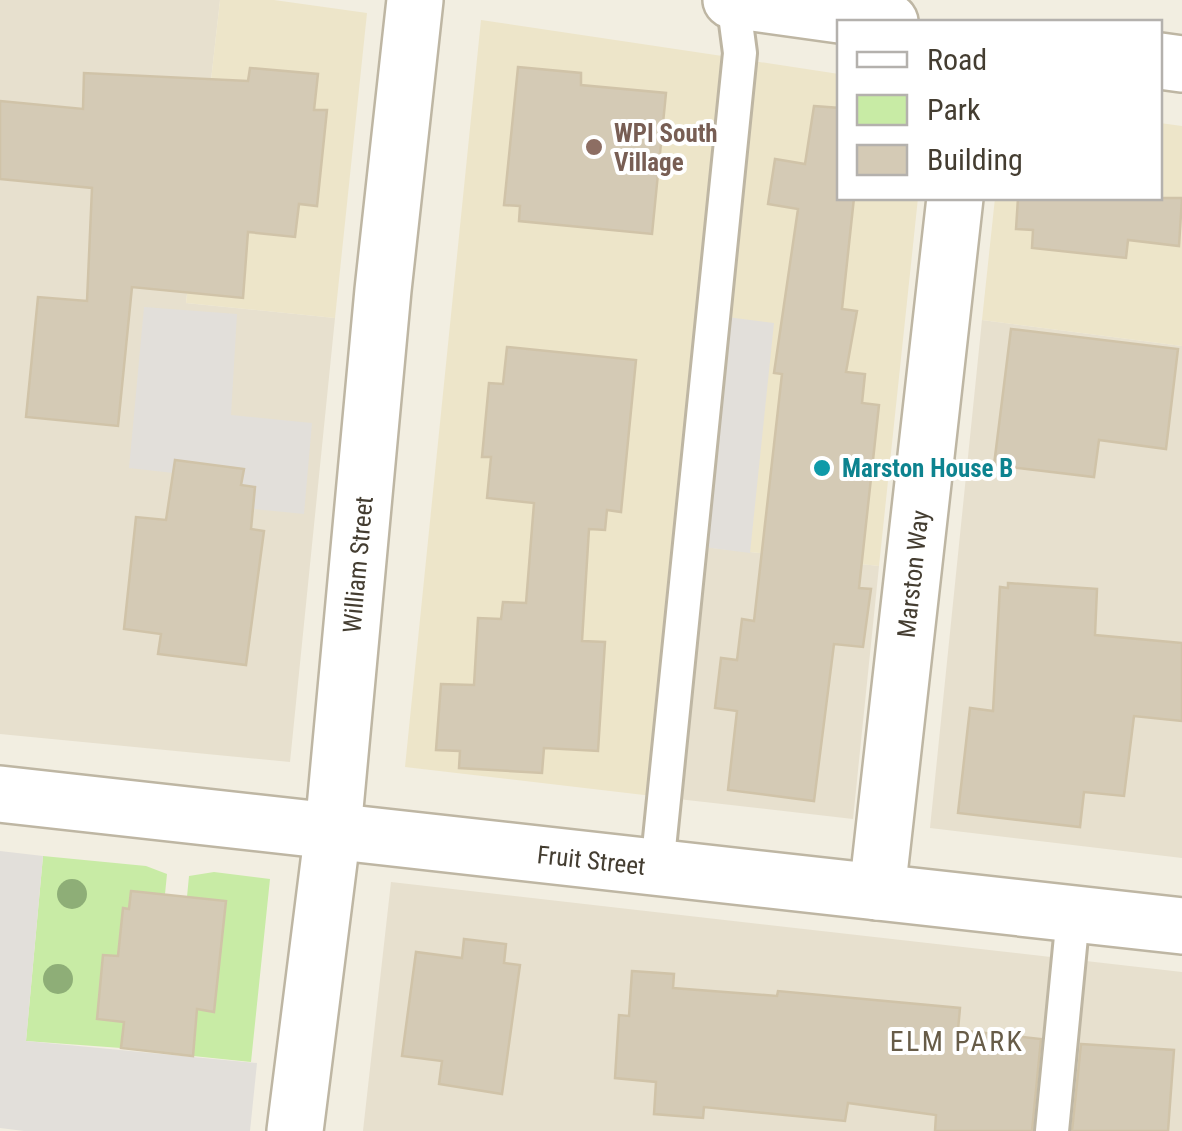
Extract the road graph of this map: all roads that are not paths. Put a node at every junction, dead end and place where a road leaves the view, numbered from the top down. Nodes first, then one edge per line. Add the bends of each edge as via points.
1 (415, 0) edge
2 (732, 0) edge
3 (876, 20) edge
4 (955, 200) edge
5 (0, 794) edge
6 (333, 830) junction
7 (657, 868) junction
8 (877, 892) junction
9 (1073, 916) junction
10 (1182, 926) edge
11 (295, 1131) edge
12 (1052, 1131) edge

1 - 6 street, William Street
2 - 3 street
2 - 7 lane via 740,53
4 - 8 street, Marston Way
5 - 6 street, Fruit Street
6 - 7 street, Fruit Street
6 - 11 street, William Street
7 - 8 street, Fruit Street
8 - 9 street, Fruit Street
9 - 10 street, Fruit Street
9 - 12 lane

